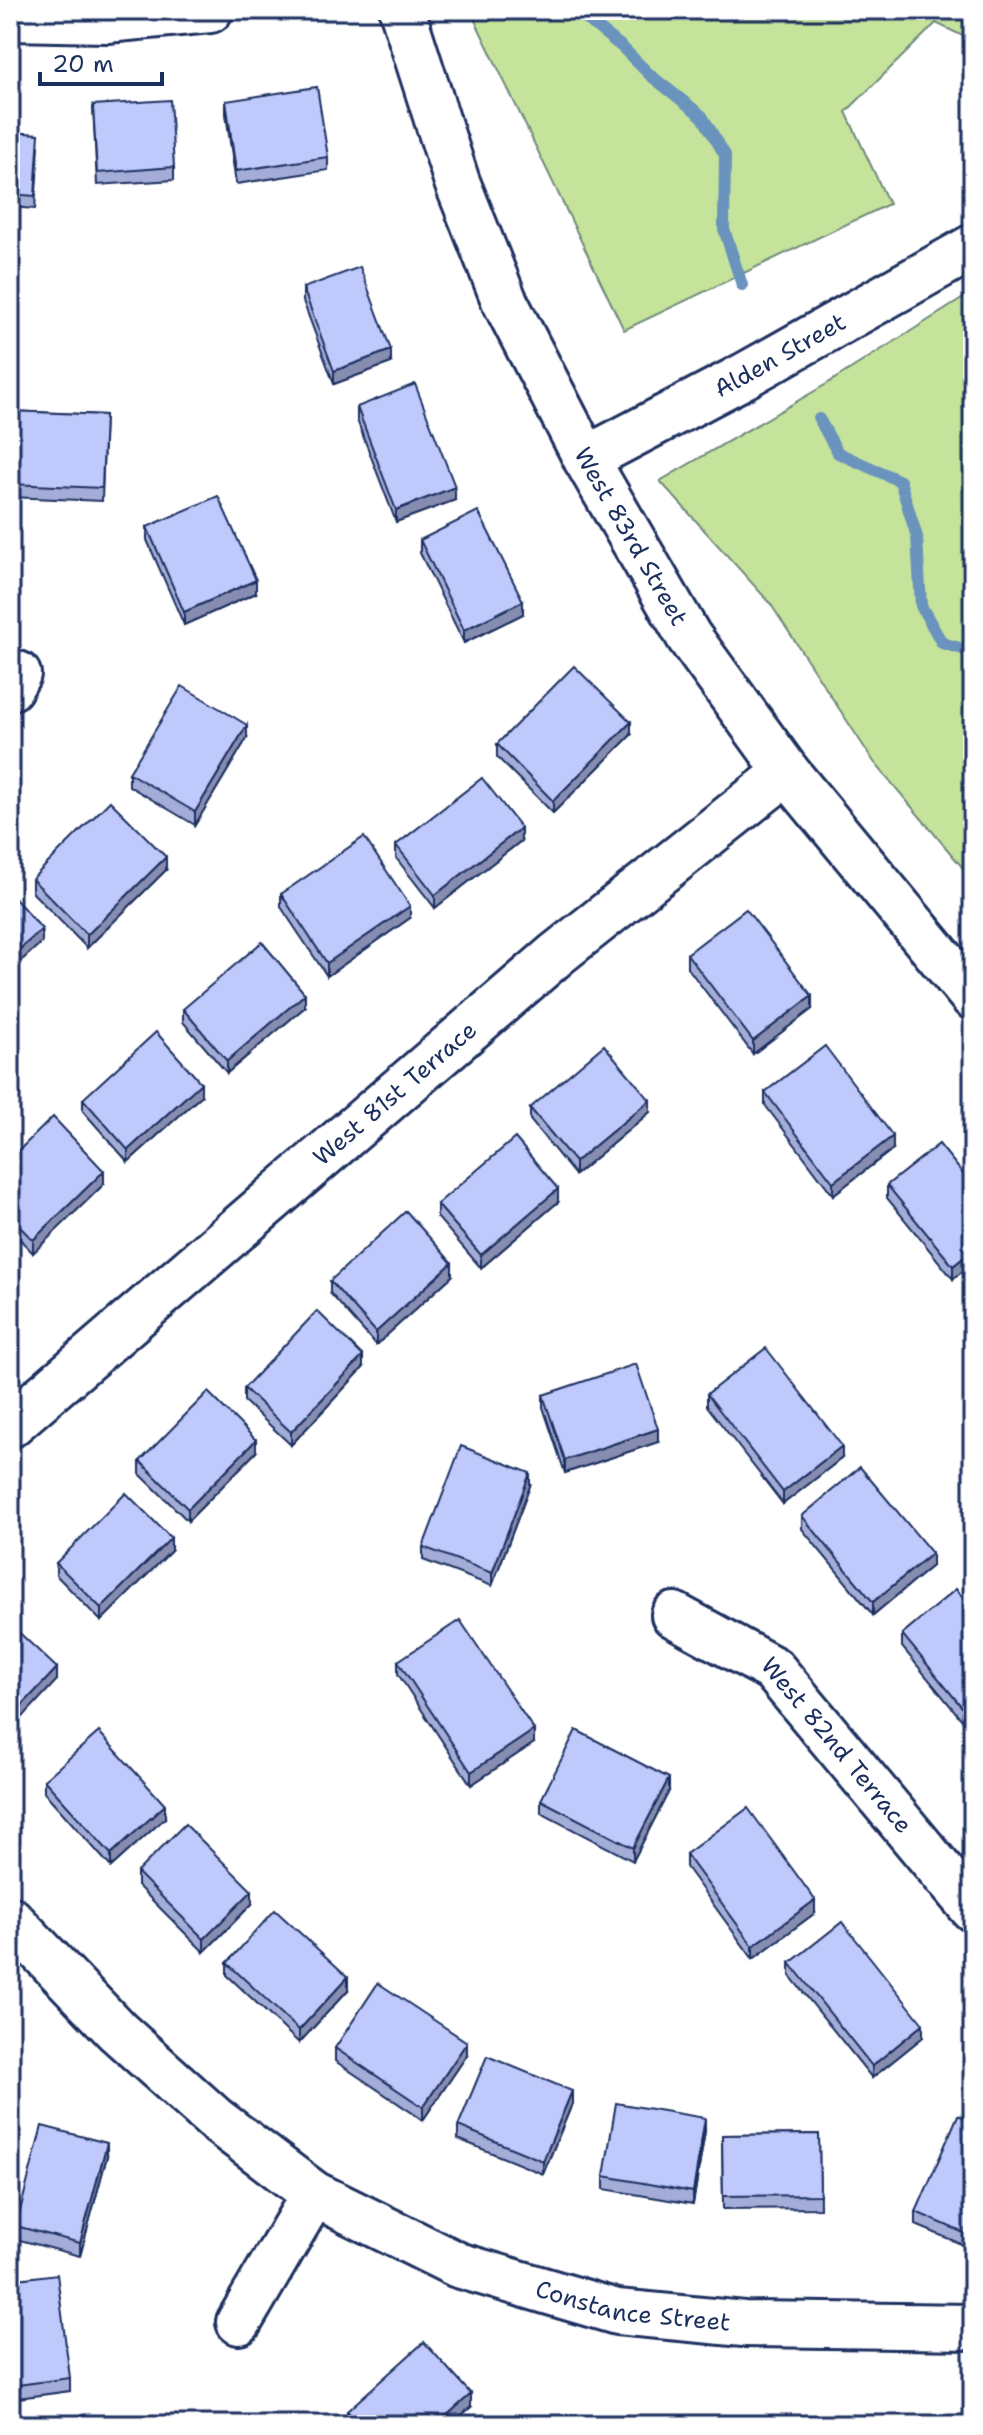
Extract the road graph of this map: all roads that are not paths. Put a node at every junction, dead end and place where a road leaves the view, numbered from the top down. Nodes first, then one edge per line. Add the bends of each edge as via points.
1 (210, 10) edge
2 (402, 10) edge
3 (10, 18) edge
4 (973, 247) edge
5 (586, 459) junction
6 (787, 772) junction
7 (973, 997) edge
8 (10, 1425) edge
9 (674, 1615) dead end
10 (973, 1909) edge
11 (10, 1919) edge
12 (314, 2194) junction
13 (239, 2322) dead end
14 (973, 2327) edge

1 - 3 street via 107,20
2 - 5 street, West 83rd Street via 457,182 504,300
4 - 5 street, Alden Street
5 - 6 street, West 83rd Street via 689,637
6 - 7 street, West 83rd Street
6 - 8 street, West 81st Terrace via 557,954
9 - 10 street, West 82nd Terrace via 773,1669
11 - 12 street, Constance Street via 117,2031 216,2120
12 - 13 street
12 - 14 street, Constance Street via 458,2265 617,2312 744,2324

